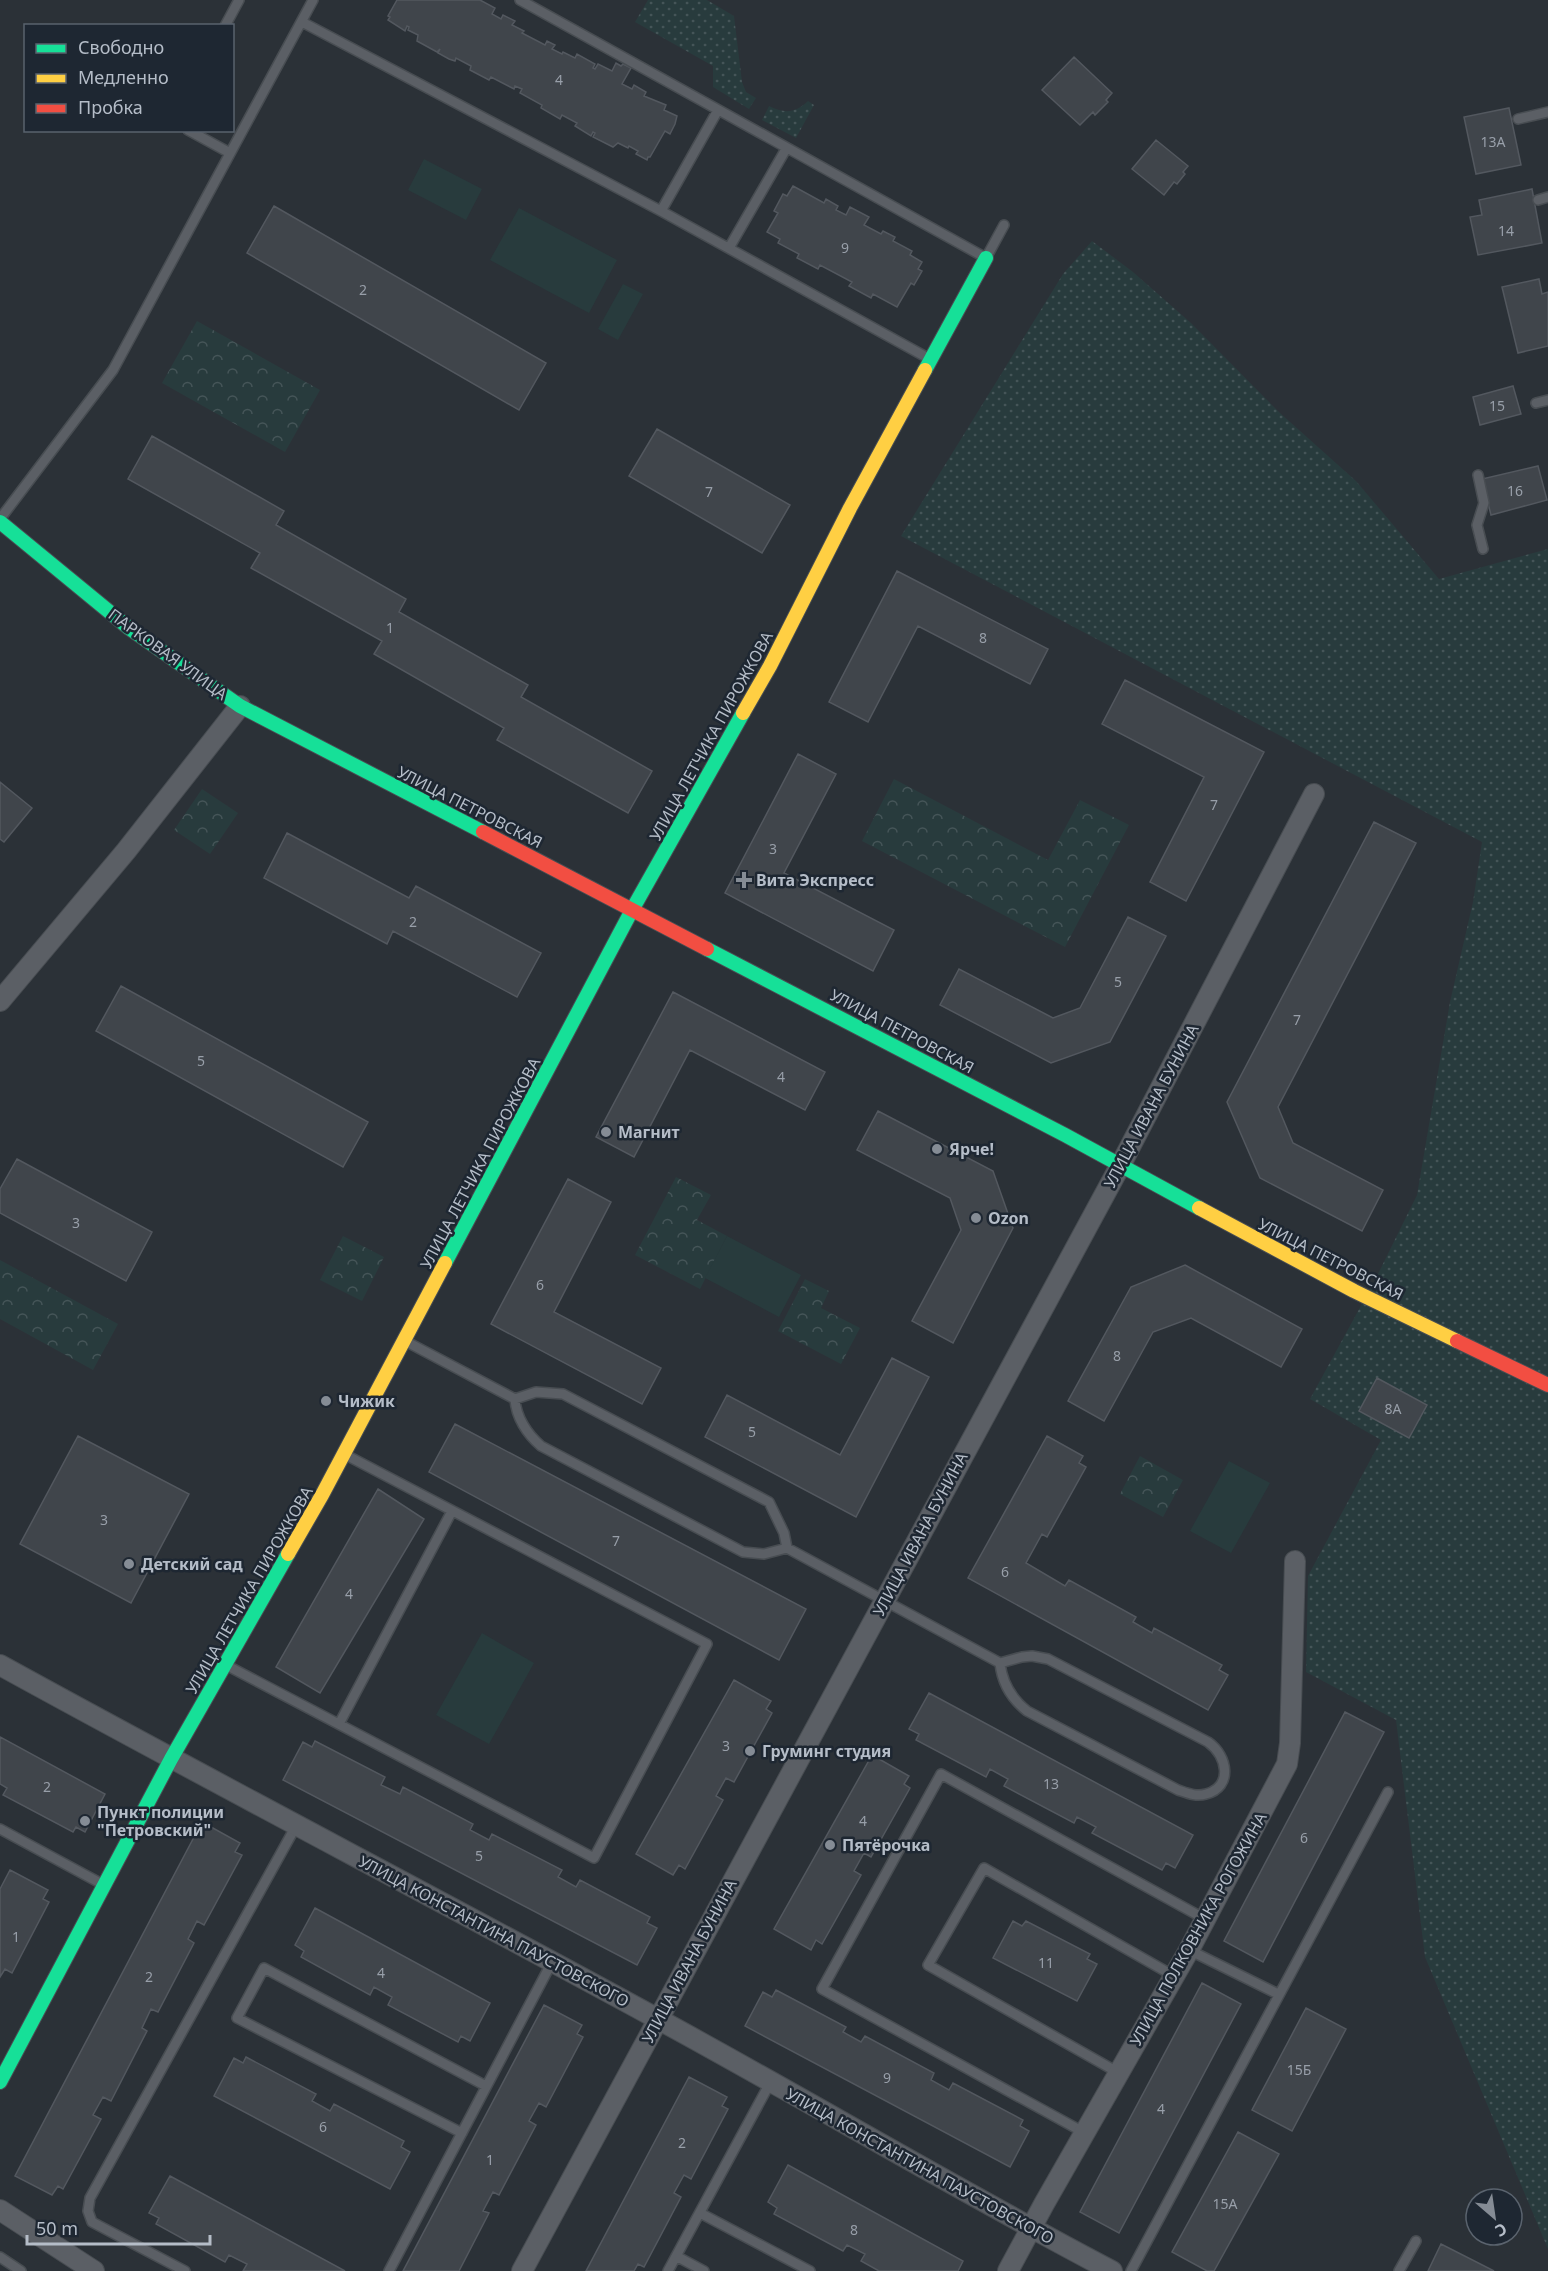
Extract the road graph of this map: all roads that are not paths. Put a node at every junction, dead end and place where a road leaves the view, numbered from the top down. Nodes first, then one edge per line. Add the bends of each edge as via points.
1 (239, 0) edge
2 (313, 0) edge
3 (520, 0) edge
4 (302, 22) junction
5 (226, 24) edge
6 (718, 110) junction
7 (1548, 112) edge
8 (1518, 119) dead end
9 (192, 132) edge
10 (786, 149) junction
11 (230, 153) junction
12 (661, 211) junction
13 (1004, 225) dead end
14 (729, 248) junction
15 (986, 258) junction
16 (930, 359) junction
17 (1548, 400) edge
18 (1536, 403) dead end
19 (1478, 475) dead end
20 (0, 520) edge
21 (1483, 549) dead end
22 (240, 706) junction
23 (1314, 794) dead end
24 (632, 910) junction
25 (0, 1001) edge
26 (1120, 1166) junction
27 (405, 1341) junction
28 (1548, 1385) edge
29 (515, 1399) junction
30 (344, 1454) junction
31 (452, 1510) junction
32 (787, 1548) junction
33 (1295, 1561) dead end
34 (885, 1600) junction
35 (1000, 1663) junction
36 (0, 1665) edge
37 (225, 1665) junction
38 (339, 1724) junction
39 (171, 1759) junction
40 (1388, 1792) dead end
41 (296, 1826) junction
42 (0, 1829) edge
43 (104, 1886) junction
44 (1205, 1919) junction
45 (1189, 1950) junction
46 (552, 1962) junction
47 (1174, 1976) junction
48 (1278, 1994) junction
49 (658, 2019) junction
50 (1119, 2073) junction
51 (0, 2082) edge
52 (770, 2083) junction
53 (486, 2086) junction
54 (462, 2133) junction
55 (1085, 2133) junction
56 (0, 2210) edge
57 (700, 2213) junction
58 (1030, 2229) junction
59 (1416, 2241) dead end
60 (676, 2256) junction
61 (0, 2258) edge
62 (21, 2271) edge
63 (94, 2271) edge
64 (185, 2271) edge
65 (389, 2271) edge
66 (522, 2271) edge
67 (668, 2271) edge
68 (704, 2271) edge
69 (810, 2271) edge
70 (1008, 2271) edge
71 (1112, 2271) edge
72 (1131, 2271) edge
73 (1399, 2271) edge

1 - 5 lane
2 - 4 lane
3 - 6 lane
4 - 11 lane
4 - 12 lane
6 - 10 lane
6 - 12 lane
7 - 8 lane
9 - 11 lane
10 - 14 lane
10 - 15 lane
11 - 20 lane via 113,370
12 - 14 lane
13 - 15 lane
14 - 16 lane
15 - 16 street, УЛИЦА ЛЕТЧИКА ПИРОЖКОВА
16 - 24 street, УЛИЦА ЛЕТЧИКА ПИРОЖКОВА via 770,666
17 - 18 lane
19 - 21 lane via 1484,502 1477,525
20 - 22 street, ПАРКОВАЯ УЛИЦА via 129,628
22 - 24 street, УЛИЦА ПЕТРОВСКАЯ
22 - 25 street, ПАРКОВАЯ УЛИЦА via 126,851
23 - 26 street, УЛИЦА ИВАНА БУНИНА
24 - 26 street, УЛИЦА ПЕТРОВСКАЯ
24 - 27 street, УЛИЦА ЛЕТЧИКА ПИРОЖКОВА
26 - 28 street, УЛИЦА ПЕТРОВСКАЯ via 1354,1291
26 - 34 street, УЛИЦА ИВАНА БУНИНА
27 - 29 lane
27 - 30 street, УЛИЦА ЛЕТЧИКА ПИРОЖКОВА
29 - 32 lane via 524,1426 541,1446 743,1552 764,1554
29 - 32 lane via 536,1392 563,1394 769,1502 781,1523
30 - 31 lane
30 - 37 street, УЛИЦА ЛЕТЧИКА ПИРОЖКОВА
31 - 38 lane
31 - 38 lane via 706,1644 696,1665 594,1858
32 - 34 lane
33 - 44 street, УЛИЦА ПОЛКОВНИКА РОГОЖИНА via 1287,1764
34 - 35 lane
34 - 49 street, УЛИЦА ИВАНА БУНИНА
35 - 35 lane via 1022,1657 1048,1659 1208,1742 1225,1762 1221,1783 1206,1794 1193,1796 1027,1711 1010,1691
36 - 39 street, УЛИЦА КОНСТАНТИНА ПАУСТОВСКОГО
37 - 38 lane
37 - 39 street, УЛИЦА ЛЕТЧИКА ПИРОЖКОВА
39 - 41 street, УЛИЦА КОНСТАНТИНА ПАУСТОВСКОГО
39 - 43 street, УЛИЦА ЛЕТЧИКА ПИРОЖКОВА
40 - 48 lane
41 - 46 street, УЛИЦА КОНСТАНТИНА ПАУСТОВСКОГО
41 - 64 lane via 90,2198 88,2211 92,2222
42 - 43 lane
43 - 51 street, УЛИЦА ЛЕТЧИКА ПИРОЖКОВА
44 - 45 street, УЛИЦА ПОЛКОВНИКА РОГОЖИНА
44 - 55 lane via 941,1774 822,1989
45 - 47 street, УЛИЦА ПОЛКОВНИКА РОГОЖИНА
45 - 48 lane
46 - 49 street, УЛИЦА КОНСТАНТИНА ПАУСТОВСКОГО
46 - 53 lane
47 - 50 street, УЛИЦА ПОЛКОВНИКА РОГОЖИНА
47 - 50 lane via 984,1868 928,1965
48 - 72 lane
49 - 52 street, УЛИЦА КОНСТАНТИНА ПАУСТОВСКОГО
49 - 66 street, УЛИЦА ИВАНА БУНИНА
50 - 55 street, УЛИЦА ПОЛКОВНИКА РОГОЖИНА
52 - 57 lane
52 - 58 street, УЛИЦА КОНСТАНТИНА ПАУСТОВСКОГО
53 - 54 lane
53 - 54 lane via 264,1968 237,2018
54 - 65 lane
55 - 58 street, УЛИЦА ПОЛКОВНИКА РОГОЖИНА
56 - 63 street
57 - 60 lane
57 - 69 lane
58 - 70 street, УЛИЦА ПОЛКОВНИКА РОГОЖИНА
58 - 71 street, УЛИЦА КОНСТАНТИНА ПАУСТОВСКОГО
59 - 73 lane
60 - 67 lane
60 - 68 lane
61 - 62 lane

